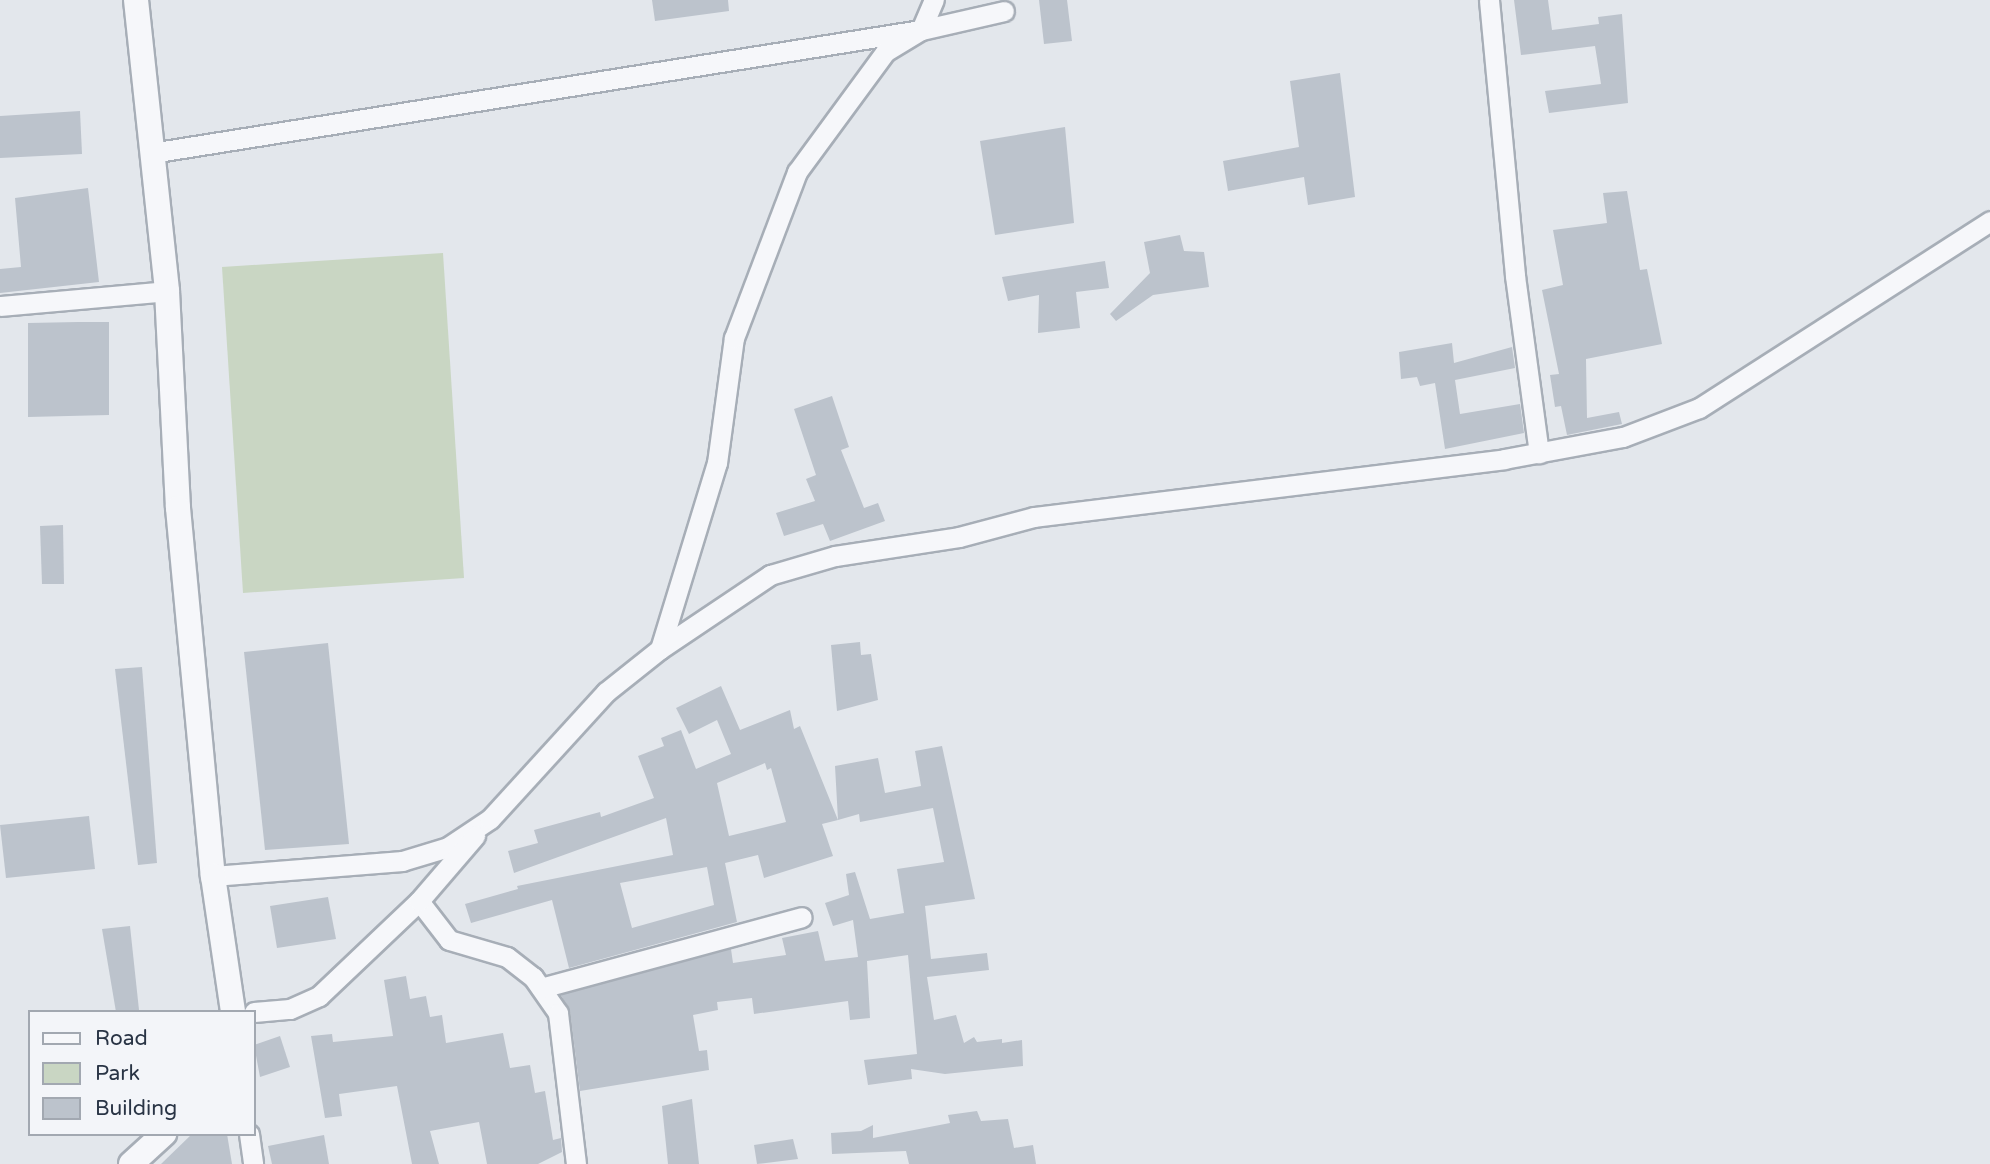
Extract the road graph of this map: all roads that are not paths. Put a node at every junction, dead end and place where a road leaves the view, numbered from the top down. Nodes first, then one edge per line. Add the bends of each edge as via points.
1 (136, 0) edge
2 (934, 0) edge
3 (1489, 0) edge
4 (1004, 11) dead end
5 (922, 30) junction
6 (151, 153) junction
7 (1990, 221) edge
8 (167, 291) junction
9 (0, 306) edge
10 (1539, 453) junction
11 (660, 649) junction
12 (490, 819) junction
13 (213, 876) junction
14 (419, 901) junction
15 (802, 917) dead end
16 (541, 988) junction
17 (233, 1010) edge
18 (256, 1013) edge
19 (162, 1136) edge
20 (249, 1136) edge
21 (131, 1164) edge
22 (253, 1164) edge
23 (576, 1164) edge

1 - 6 street
2 - 5 street
3 - 10 street via 1515,276
4 - 5 street
5 - 6 street
5 - 11 street via 885,52 797,172 734,338 717,463
6 - 8 street
7 - 10 street via 1699,408 1623,437
8 - 9 street
8 - 13 street via 178,508
10 - 11 street via 1111,506 835,556 771,575
11 - 12 street via 606,692
12 - 13 street via 448,847 402,861
12 - 14 street
13 - 17 street
14 - 16 street via 449,940 507,957
14 - 18 street via 318,996 290,1009
15 - 16 street
16 - 23 street via 558,1013
19 - 21 street
20 - 22 street

